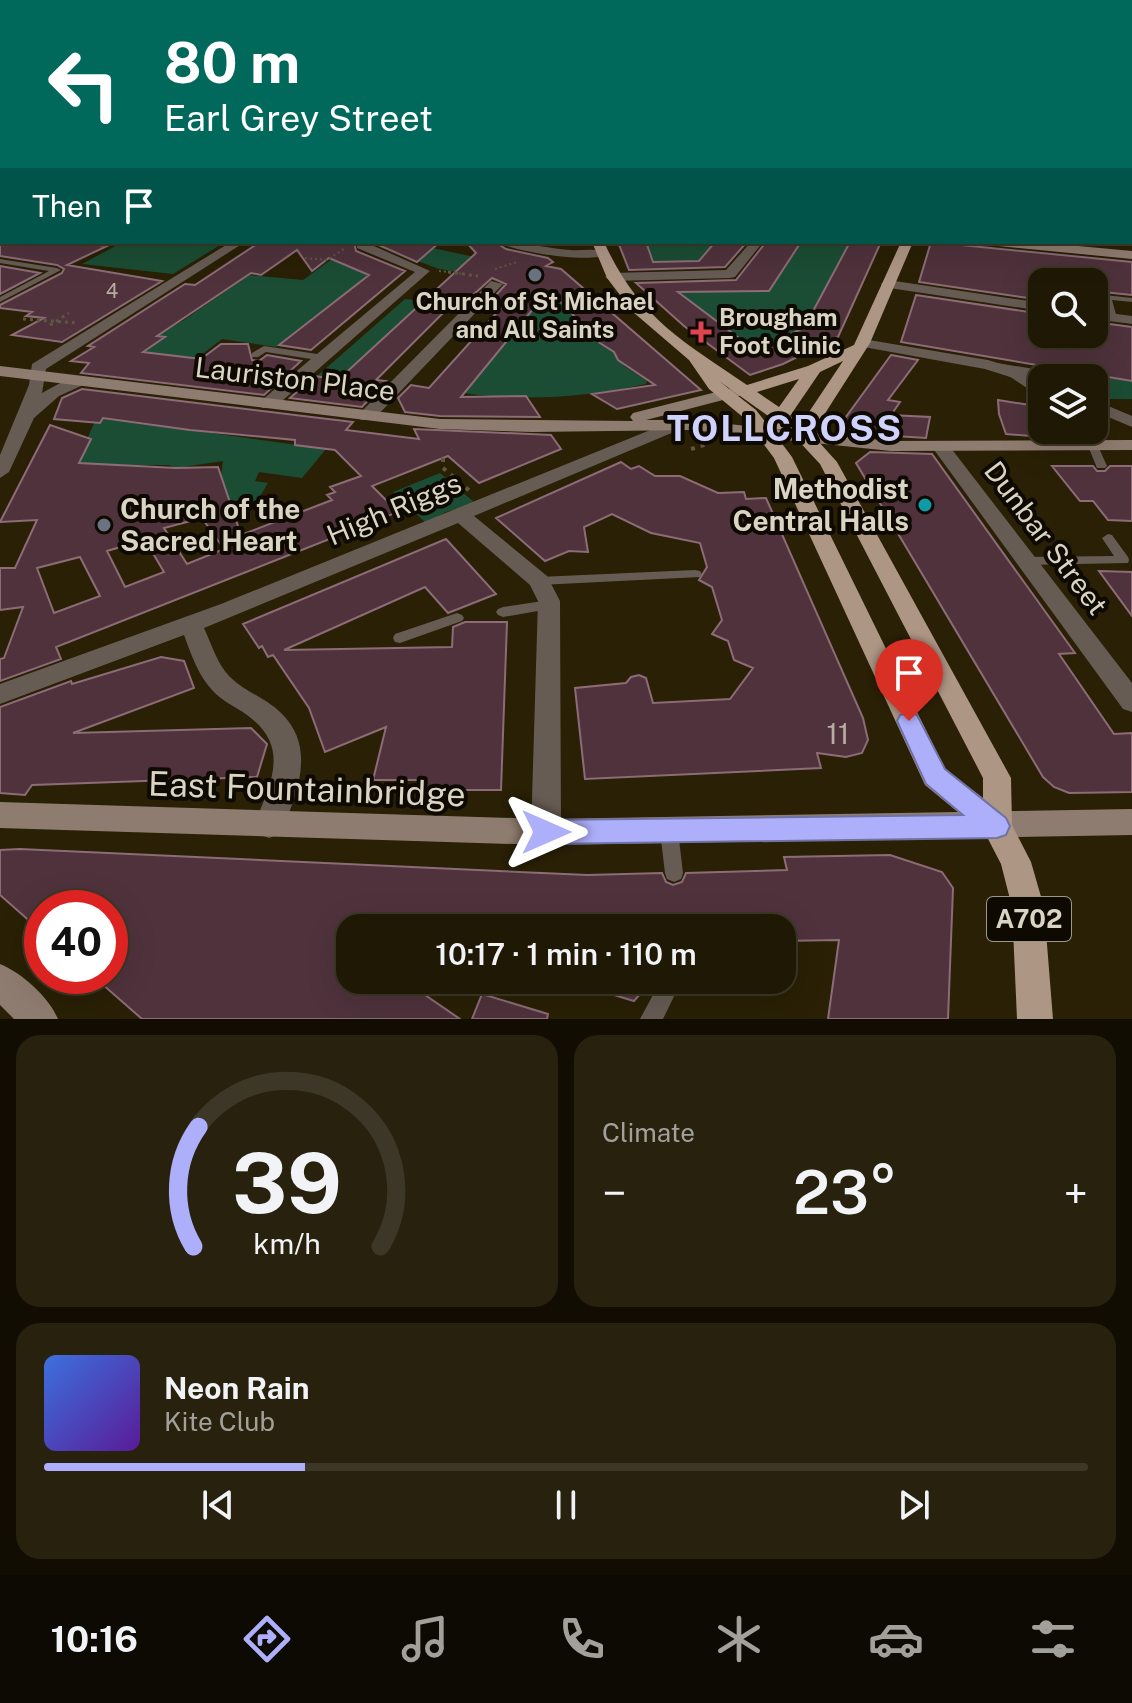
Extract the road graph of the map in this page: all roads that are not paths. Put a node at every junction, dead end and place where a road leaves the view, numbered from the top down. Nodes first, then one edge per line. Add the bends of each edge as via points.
1 (236, 244) edge
2 (359, 244) edge
3 (514, 244) edge
4 (755, 244) edge
5 (906, 244) edge
6 (1019, 244) edge
7 (600, 248) edge
8 (1132, 255) edge
9 (0, 261) edge
10 (611, 277) junction
11 (491, 283) road end
12 (888, 284) junction
13 (0, 300) edge
14 (1132, 300) edge
15 (1028, 305) edge
16 (1108, 317) edge
17 (1113, 318) junction
18 (1132, 320) edge
19 (860, 346) junction
20 (255, 355) dead end
21 (324, 358) junction
22 (697, 360) junction
23 (988, 365) junction
24 (814, 369) junction
25 (1006, 370) junction
26 (0, 371) edge
27 (1028, 371) edge
28 (36, 375) junction
29 (1028, 377) edge
30 (84, 381) junction
31 (1028, 385) edge
32 (746, 390) junction
33 (728, 395) junction
34 (268, 404) junction
35 (1108, 411) edge
36 (25, 416) junction
37 (367, 416) junction
38 (1132, 422) edge
39 (675, 425) junction
40 (775, 425) junction
41 (584, 426) junction
42 (807, 430) junction
43 (1132, 445) edge
44 (1093, 446) junction
45 (941, 447) junction
46 (1101, 466) dead end
47 (0, 472) edge
48 (460, 514) junction
49 (1108, 538) dead end
50 (1026, 561) junction
51 (695, 574) dead end
52 (534, 576) junction
53 (550, 605) junction
54 (503, 612) dead end
55 (457, 618) dead end
56 (191, 624) junction
57 (400, 638) dead end
58 (0, 694) edge
59 (1132, 702) edge
60 (1, 816) edge
61 (1132, 822) edge
62 (269, 825) junction
63 (997, 826) junction
64 (669, 831) junction
65 (546, 832) junction
66 (674, 873) dead end
67 (0, 981) edge
68 (664, 994) edge
69 (31, 1015) edge
70 (651, 1019) edge
71 (1035, 1019) edge

1 - 28 street via 42,364
2 - 21 street via 424,271
3 - 7 street via 569,254
4 - 10 street via 730,274
5 - 12 main road
6 - 8 street
7 - 10 main road
9 - 13 lane via 57,270
10 - 22 main road via 627,299
11 - 37 street
12 - 15 street
12 - 19 main road
14 - 17 lane via 1107,297
16 - 17 street
17 - 18 street
19 - 23 street
19 - 24 main road
19 - 42 main road
20 - 21 lane via 264,349
21 - 34 street
22 - 32 main road
22 - 33 main road
23 - 25 street
23 - 27 lane
24 - 32 main road
24 - 40 main road
25 - 29 street
25 - 31 lane
26 - 28 street, Lauriston Place
28 - 30 street, Lauriston Place
28 - 36 street
30 - 34 street, Lauriston Place
30 - 36 street via 65,384
32 - 33 street, Lauriston Place
32 - 40 main road
33 - 40 main road
33 - 41 street, Lauriston Place
34 - 37 street, Lauriston Place
35 - 38 street
36 - 47 street
37 - 41 street, Lauriston Place via 458,425
39 - 40 street, Lauriston Place
39 - 41 street, Lauriston Place
39 - 48 street, High Riggs
40 - 42 street, Lauriston Place
40 - 63 main road, A702 via 783,457 935,777
42 - 45 street, Lauriston Place via 847,444
42 - 63 main road, A702 via 997,778
43 - 44 street, Lauriston Place
44 - 45 street, Lauriston Place
44 - 46 lane
45 - 50 street, Dunbar Street
48 - 52 street
48 - 56 street, High Riggs
49 - 50 lane via 1123,560
50 - 59 street, Dunbar Street
51 - 52 lane
52 - 53 street
53 - 54 lane
53 - 65 street
55 - 57 lane
56 - 58 street, High Riggs
56 - 62 street via 224,687 261,710 286,738 285,782
60 - 62 street, East Fountainbridge
61 - 63 street, East Fountainbridge
62 - 65 street, East Fountainbridge
63 - 64 street, East Fountainbridge
63 - 71 main road, A702 via 1027,897
64 - 65 street, East Fountainbridge
64 - 66 lane
67 - 69 street
68 - 70 lane

